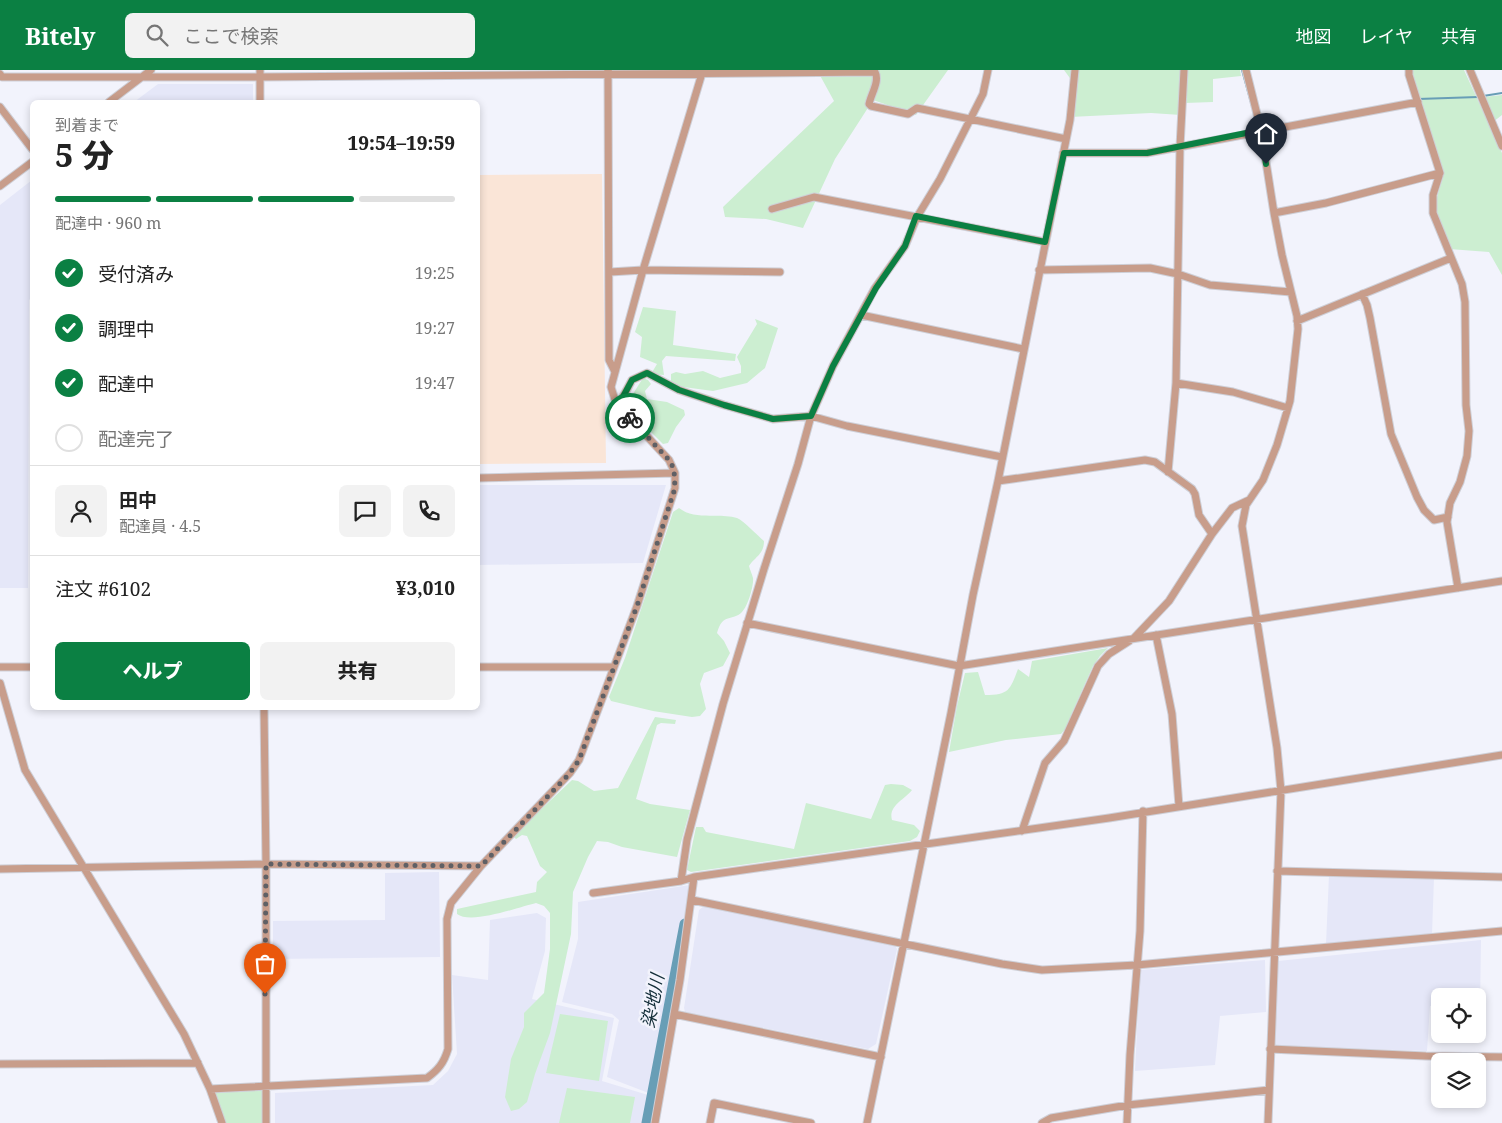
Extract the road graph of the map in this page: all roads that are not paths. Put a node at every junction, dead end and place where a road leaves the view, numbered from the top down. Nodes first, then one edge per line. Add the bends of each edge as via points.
1 (988, 70) edge
2 (1075, 70) edge
3 (1184, 70) edge
4 (1246, 70) edge
5 (1409, 70) edge
6 (1470, 70) edge
7 (147, 72) edge
8 (608, 72) edge
9 (702, 72) edge
10 (0, 74) edge
11 (260, 74) edge
12 (112, 100) edge
13 (260, 100) edge
14 (1418, 102) junction
15 (0, 107) edge
16 (970, 119) junction
17 (1502, 120) edge
18 (1494, 127) junction
19 (1261, 130) junction
20 (1066, 139) junction
21 (30, 146) edge
22 (1502, 146) edge
23 (1180, 147) junction
24 (1064, 153) junction
25 (30, 164) edge
26 (1440, 173) junction
27 (0, 186) edge
28 (772, 209) dead end
29 (1274, 213) junction
30 (916, 216) junction
31 (1045, 242) junction
32 (1451, 258) junction
33 (643, 270) junction
34 (1039, 270) junction
35 (610, 272) junction
36 (780, 272) dead end
37 (1178, 274) junction
38 (1291, 292) junction
39 (1362, 294) junction
40 (861, 315) junction
41 (1297, 321) junction
42 (1024, 349) junction
43 (615, 372) junction
44 (1176, 383) junction
45 (618, 406) junction
46 (1288, 408) junction
47 (811, 416) junction
48 (1002, 457) junction
49 (1168, 472) junction
50 (675, 473) junction
51 (480, 478) edge
52 (998, 481) junction
53 (1250, 500) junction
54 (1448, 517) junction
55 (1212, 534) junction
56 (1502, 581) edge
57 (1458, 588) junction
58 (1257, 619) junction
59 (747, 623) junction
60 (1156, 635) junction
61 (1134, 638) junction
62 (959, 666) junction
63 (0, 667) edge
64 (30, 667) edge
65 (480, 667) edge
66 (614, 667) junction
67 (0, 684) edge
68 (264, 710) edge
69 (1502, 755) edge
70 (1281, 791) junction
71 (1179, 806) junction
72 (1143, 812) junction
73 (1022, 831) junction
74 (923, 845) junction
75 (266, 864) junction
76 (481, 866) junction
77 (83, 868) junction
78 (0, 869) edge
79 (1277, 871) junction
80 (694, 877) junction
81 (1502, 878) edge
82 (680, 881) junction
83 (593, 893) dead end
84 (692, 900) junction
85 (1502, 930) edge
86 (903, 944) junction
87 (1273, 952) junction
88 (1137, 965) junction
89 (674, 1014) junction
90 (1270, 1049) junction
91 (881, 1057) junction
92 (1502, 1057) edge
93 (198, 1063) junction
94 (0, 1064) edge
95 (265, 1085) junction
96 (210, 1089) junction
97 (1269, 1090) junction
98 (1128, 1105) junction
99 (222, 1123) edge
100 (266, 1123) edge
101 (655, 1123) edge
102 (710, 1123) edge
103 (811, 1123) edge
104 (867, 1123) edge
105 (1042, 1123) edge
106 (1127, 1123) edge
107 (1268, 1123) edge

1 - 16 street via 983,94
2 - 20 street
3 - 23 street
4 - 19 street
5 - 14 street
6 - 18 street
7 - 10 street via 2,77
7 - 11 street
7 - 12 street
8 - 9 street
8 - 11 street
8 - 35 street
9 - 16 street via 876,72 871,106 908,114 916,108
9 - 33 street
11 - 13 street
14 - 19 street
14 - 26 street
15 - 21 street
16 - 20 street
16 - 30 street via 940,179
17 - 18 street
18 - 22 street
19 - 23 street
19 - 29 street
20 - 24 street
23 - 24 street via 1147,153
23 - 37 street
24 - 31 street
25 - 27 street
26 - 29 street
26 - 32 street via 1433,195 1433,213
28 - 30 street via 814,197
29 - 38 street
30 - 31 street
30 - 40 street via 905,246
31 - 34 street
32 - 39 street
32 - 54 street via 1462,284 1465,302 1468,431 1467,456
33 - 35 street
33 - 36 street
33 - 43 street
34 - 37 street via 1150,268
34 - 42 street
35 - 43 street via 609,360
37 - 38 street via 1219,287
37 - 44 street
38 - 41 street
39 - 41 street
39 - 54 street via 1370,318 1391,434 1424,510 1434,520
40 - 42 street
40 - 47 street
41 - 46 street
42 - 48 street
43 - 45 street via 611,387
44 - 46 street via 1233,392
44 - 49 street
45 - 47 street via 632,380 647,373 679,390 773,419
45 - 50 street via 669,460
46 - 53 street via 1263,480
47 - 48 street
47 - 59 street
48 - 52 street
49 - 52 street via 1155,462 1145,460
49 - 55 street via 1195,494 1200,515
50 - 51 street
50 - 66 street via 675,488
52 - 62 street
53 - 55 street via 1232,508
53 - 58 street via 1243,514 1242,526
54 - 57 street
55 - 61 street via 1169,601
56 - 57 street
57 - 58 street
58 - 60 street
58 - 70 street
59 - 62 street
59 - 82 street via 687,840
60 - 61 street
60 - 71 street via 1172,714
61 - 62 street
61 - 73 street via 1109,654 1098,666 1064,741 1045,763
62 - 74 street
63 - 64 street
65 - 66 street
66 - 76 street via 579,760
67 - 77 street via 26,770
68 - 75 street
69 - 70 street
70 - 71 street
70 - 79 street
71 - 72 street
72 - 73 street
72 - 88 street
73 - 74 street
74 - 80 street
74 - 86 street
75 - 76 street
75 - 77 street
75 - 95 street
76 - 95 street via 448,912 448,1050 441,1066 427,1078
77 - 78 street
77 - 93 street via 184,1034
79 - 81 street
79 - 87 street
80 - 82 street
80 - 84 street
82 - 83 street
84 - 86 street
84 - 89 street
85 - 87 street
86 - 88 street via 1042,970
86 - 91 street
87 - 88 street
87 - 90 street
88 - 98 street
89 - 91 street
89 - 101 street
90 - 92 street
90 - 97 street
91 - 104 street
93 - 94 street
93 - 96 street
95 - 96 street
95 - 100 street
96 - 99 street
97 - 98 street
97 - 107 street
98 - 105 street via 1051,1118
98 - 106 street
102 - 103 street via 714,1103

